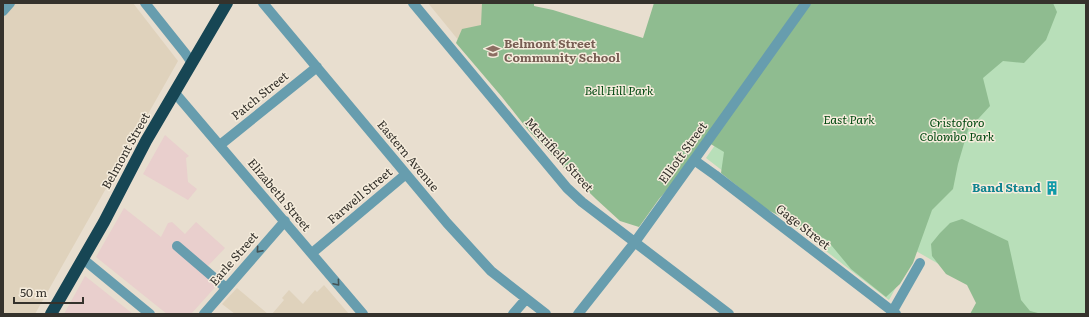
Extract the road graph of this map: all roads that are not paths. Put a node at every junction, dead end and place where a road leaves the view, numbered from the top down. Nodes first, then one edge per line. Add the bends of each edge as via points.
1 (10, 3) edge
2 (145, 3) edge
3 (227, 3) edge
4 (263, 3) edge
5 (413, 3) edge
6 (806, 3) edge
7 (3, 11) edge
8 (192, 63) junction
9 (317, 67) junction
10 (175, 93) junction
11 (220, 145) junction
12 (694, 160) junction
13 (406, 174) junction
14 (285, 221) junction
15 (634, 242) junction
16 (177, 246) dead end
17 (312, 253) junction
18 (83, 259) junction
19 (920, 262) dead end
20 (226, 288) junction
21 (526, 298) junction
22 (894, 313) edge
23 (51, 314) edge
24 (150, 314) edge
25 (204, 314) edge
26 (363, 314) edge
27 (513, 314) edge
28 (546, 314) edge
29 (578, 314) edge
30 (729, 314) edge

1 - 7 street
2 - 8 street
3 - 8 highway, Belmont Street
4 - 9 street, Eastern Avenue
5 - 15 street, Merrifield Street via 567,188
6 - 12 street, Elliott Street
8 - 10 highway, Belmont Street
9 - 11 street, Patch Street
9 - 13 street, Eastern Avenue
10 - 11 street, Elizabeth Street
10 - 18 highway, Belmont Street via 146,141
11 - 14 street, Elizabeth Street
12 - 15 street, Elliott Street
12 - 22 street, Gage Street
13 - 17 street, Farwell Street
13 - 21 street, Eastern Avenue via 491,271
14 - 17 street, Elizabeth Street
14 -> 20 street, Earle Street
15 - 29 street, Elliott Street
15 - 30 street, Merrifield Street
16 - 20 street
17 -> 26 street, Elizabeth Street
18 - 23 highway, Belmont Street
18 - 24 street
19 - 22 street
20 - 25 street, Earle Street
21 - 27 street
21 - 28 street, Eastern Avenue

